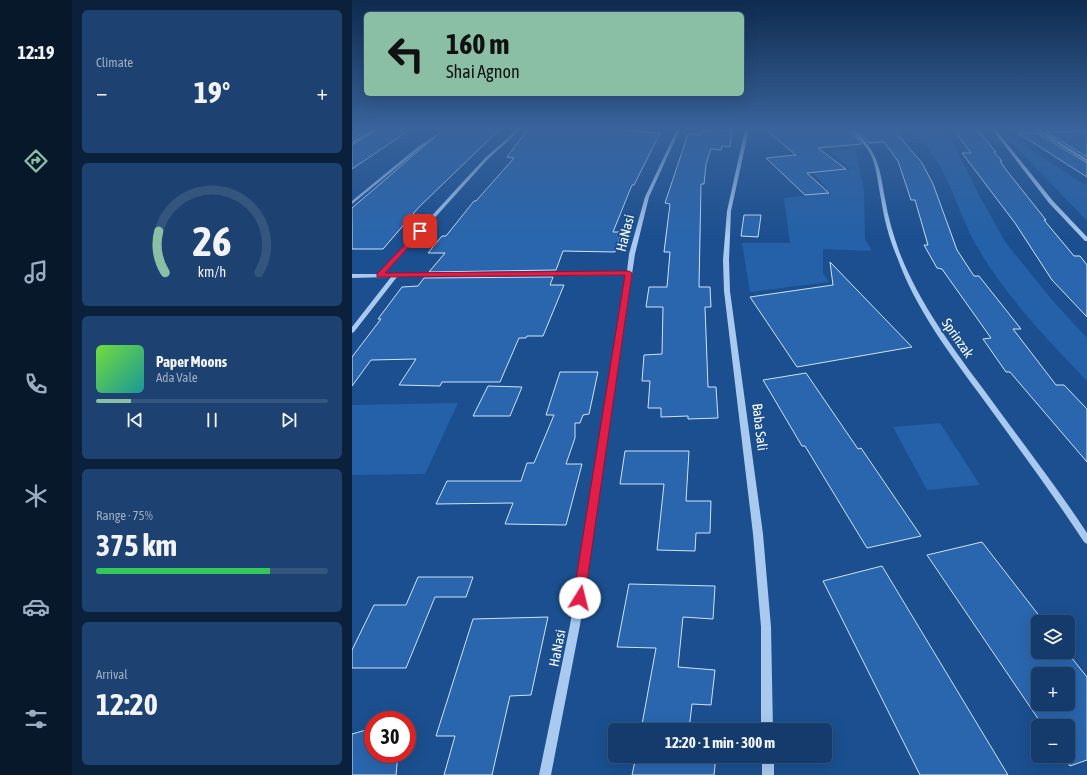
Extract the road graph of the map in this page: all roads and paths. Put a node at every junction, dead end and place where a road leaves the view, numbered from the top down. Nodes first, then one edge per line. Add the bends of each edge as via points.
1 (480, 165) edge
2 (662, 165) edge
3 (739, 165) edge
4 (878, 165) edge
5 (1022, 165) edge
6 (1087, 240) edge
7 (629, 273) junction
8 (380, 275) junction
9 (396, 275) junction
10 (352, 276) edge
11 (352, 331) edge
12 (1087, 540) edge
13 (767, 723) edge
14 (768, 763) edge
15 (545, 775) edge
16 (768, 775) edge

1 - 8 street
2 - 7 street, HaNasi via 647,197
3 - 13 street, Baba Sali via 728,211 727,291 759,547 766,627
4 - 12 street, Sprinzak via 884,207 895,248 921,305
5 - 6 street via 1051,202
7 - 9 street
7 - 15 street, HaNasi via 575,625
8 - 9 street
8 - 10 street
9 - 11 street
14 - 16 street

